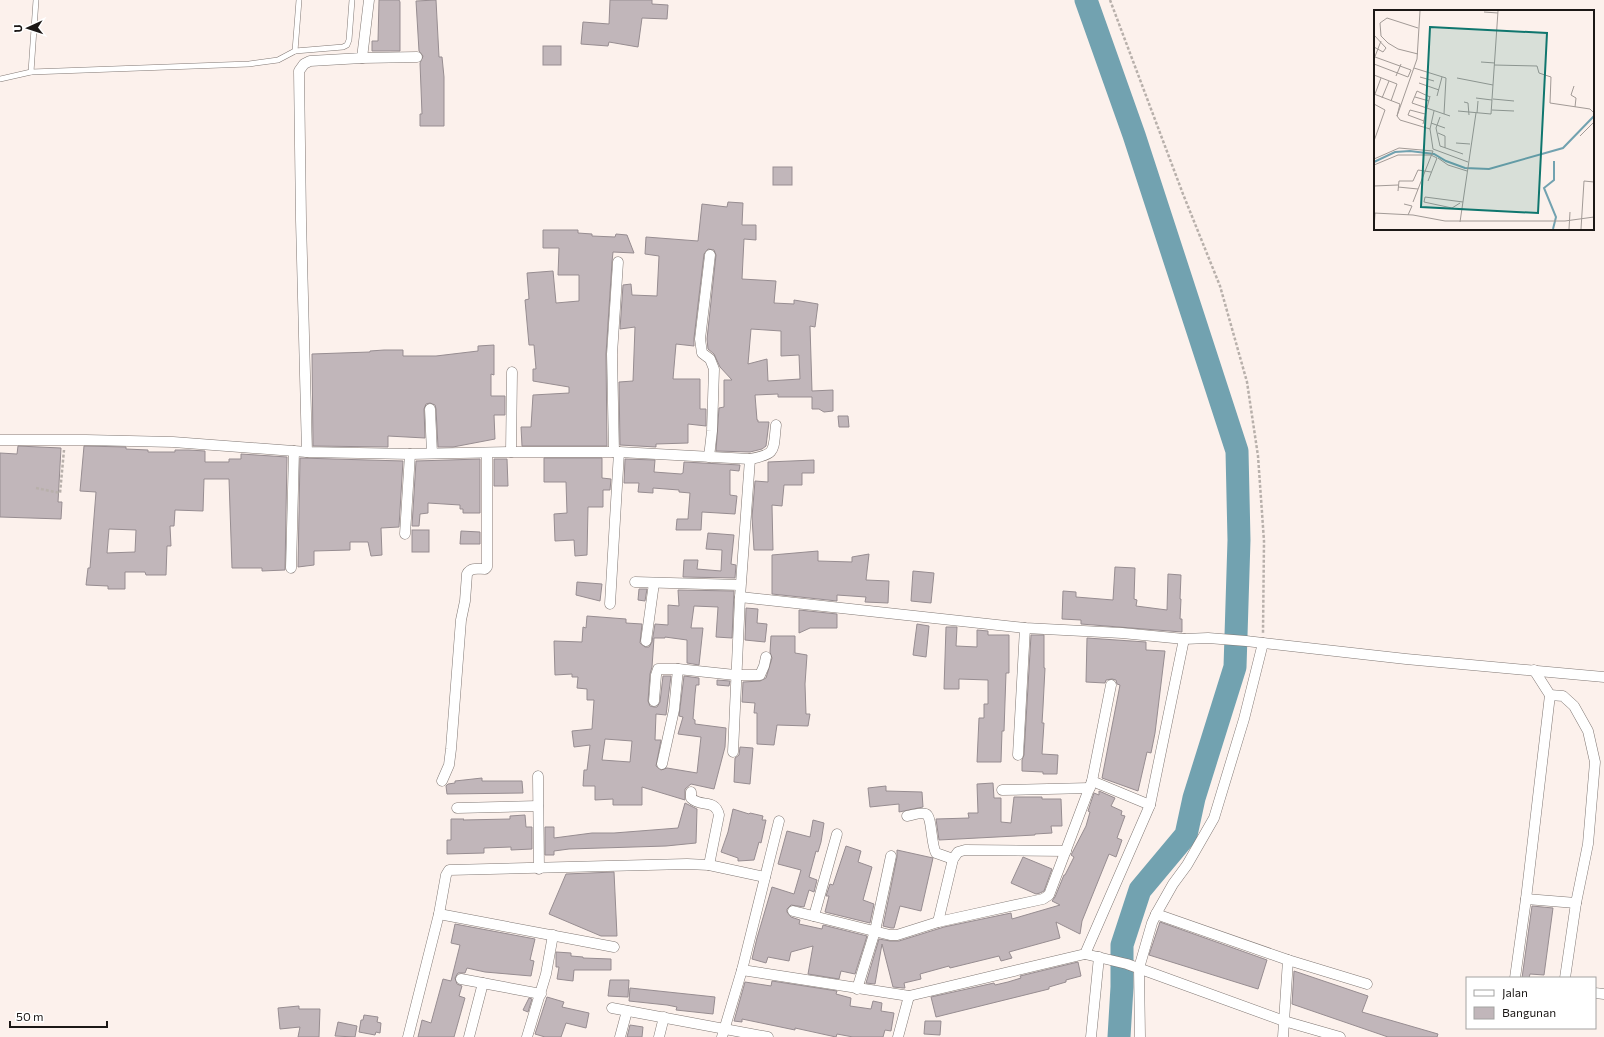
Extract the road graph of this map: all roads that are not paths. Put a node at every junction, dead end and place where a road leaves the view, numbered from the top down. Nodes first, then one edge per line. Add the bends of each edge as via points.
1 (36, 0) edge
2 (299, 0) edge
3 (352, 0) edge
4 (369, 0) edge
5 (296, 51) junction
6 (417, 57) dead end
7 (362, 58) junction
8 (31, 72) junction
9 (0, 78) edge
10 (710, 255) dead end
11 (618, 262) dead end
12 (512, 372) dead end
13 (430, 409) dead end
14 (776, 425) dead end
15 (0, 440) edge
16 (294, 451) junction
17 (307, 452) junction
18 (511, 452) junction
19 (617, 452) junction
20 (432, 453) junction
21 (487, 453) junction
22 (410, 454) junction
23 (709, 457) junction
24 (750, 459) junction
25 (405, 534) dead end
26 (291, 568) dead end
27 (635, 582) dead end
28 (654, 583) junction
29 (740, 585) junction
30 (740, 597) junction
31 (610, 604) dead end
32 (1025, 628) junction
33 (1184, 639) junction
34 (646, 641) dead end
35 (1263, 643) junction
36 (766, 657) dead end
37 (678, 669) junction
38 (1534, 670) junction
39 (735, 675) junction
40 (1604, 677) edge
41 (1110, 685) dead end
42 (1550, 695) junction
43 (654, 700) dead end
44 (733, 752) dead end
45 (1018, 755) dead end
46 (662, 764) dead end
47 (538, 776) dead end
48 (442, 781) dead end
49 (1091, 784) junction
50 (1002, 790) dead end
51 (691, 792) dead end
52 (1150, 805) junction
53 (538, 806) junction
54 (457, 808) dead end
55 (907, 816) dead end
56 (779, 821) dead end
57 (837, 834) dead end
58 (1066, 851) junction
59 (891, 856) dead end
60 (952, 858) junction
61 (709, 865) junction
62 (539, 868) junction
63 (765, 877) junction
64 (1526, 899) junction
65 (1576, 904) junction
66 (793, 911) dead end
67 (439, 914) junction
68 (1156, 914) junction
69 (814, 916) junction
70 (938, 922) junction
71 (875, 931) junction
72 (553, 935) junction
73 (614, 947) dead end
74 (1085, 954) junction
75 (1099, 956) junction
76 (1288, 960) junction
77 (1139, 968) junction
78 (742, 970) junction
79 (1514, 977) edge
80 (1564, 977) edge
81 (461, 979) dead end
82 (483, 983) junction
83 (1367, 984) dead end
84 (858, 989) junction
85 (541, 994) junction
86 (909, 996) junction
87 (612, 1008) dead end
88 (628, 1011) junction
89 (664, 1017) junction
90 (1284, 1021) junction
91 (724, 1033) edge
92 (408, 1037) edge
93 (469, 1037) edge
94 (527, 1037) edge
95 (620, 1037) edge
96 (658, 1037) edge
97 (768, 1037) edge
98 (898, 1037) edge
99 (1091, 1037) edge
100 (1140, 1037) edge
101 (1283, 1037) edge
102 (1340, 1037) edge

1 - 8 lane
2 - 5 lane
3 - 5 lane via 347,45
4 - 7 street
5 - 8 lane via 278,60 249,64
6 - 7 street
7 - 17 street via 310,61 299,71
8 - 9 lane
10 - 23 street via 700,339 702,352 710,359 714,369
11 - 19 street via 612,354
12 - 18 street
13 - 20 street
14 - 24 street via 770,454
15 - 16 street via 173,442
16 - 17 street
16 - 26 street
17 - 22 street
18 - 19 street
18 - 21 street
19 - 23 street
19 - 31 street
20 - 21 street
20 - 22 street
21 - 48 street via 487,568 469,570 467,574 451,749 449,765
22 - 25 street
23 - 24 street
24 - 29 street
27 - 28 street
28 - 29 street
28 - 34 street
29 - 30 street
30 - 32 street
30 - 39 street
32 - 33 street
32 - 45 street
33 - 35 street
33 - 52 street
35 - 38 street
35 - 68 street via 1246,713 1214,818 1188,865 1173,884
36 - 39 street via 760,674
37 - 39 street
37 - 43 street via 657,671
37 - 46 street via 674,710
38 - 40 street
38 - 42 street
39 - 44 street
41 - 49 street
42 - 64 street
42 - 65 street via 1563,696 1574,706 1588,731 1595,762 1588,844
47 - 53 street
49 - 50 street
49 - 52 street
49 - 58 street
51 - 61 street via 691,798 696,802 714,805 718,809
52 - 74 street
53 - 54 street
53 - 62 street
55 - 60 street via 928,814 932,844 936,853
56 - 63 street
57 - 69 street
58 - 60 street via 965,850
58 - 70 street via 1052,887 1043,899
59 - 71 street
60 - 70 street
61 - 62 street
61 - 63 street
62 - 67 street via 449,870
63 - 78 street
64 - 65 street
64 - 79 street
65 - 80 street
66 - 69 street
67 - 72 street
67 - 92 street
68 - 76 street
68 - 77 street
69 - 71 street
70 - 71 street via 897,935
71 - 84 street
72 - 73 street
72 - 85 street
74 - 75 street
74 - 86 street
75 - 77 street
75 - 99 street
76 - 83 street
76 - 90 street
77 - 90 street
77 - 100 street
78 - 84 street
78 - 91 street
81 - 82 street
82 - 85 street
82 - 93 street
84 - 86 street
85 - 94 street
86 - 98 street
87 - 88 street
88 - 89 street
88 - 95 street
89 - 91 street
89 - 96 street
90 - 101 street
90 - 102 street
91 - 97 street

